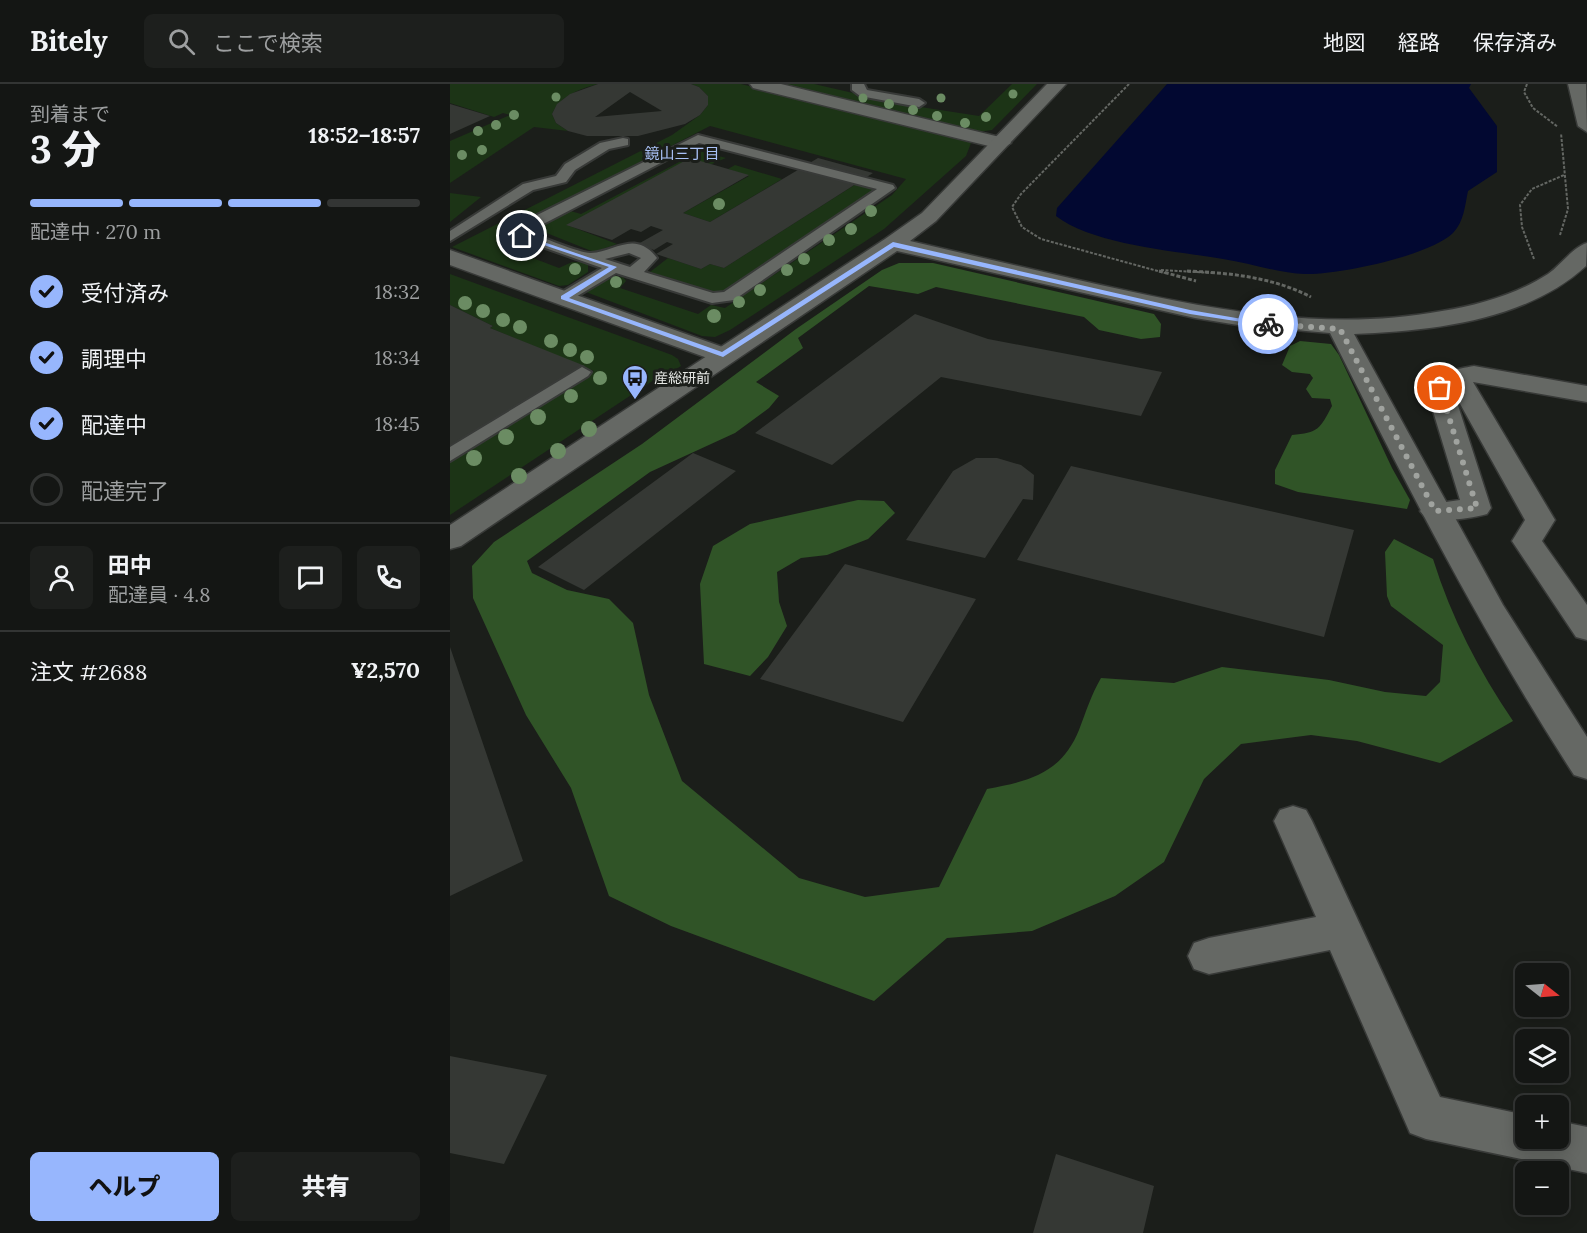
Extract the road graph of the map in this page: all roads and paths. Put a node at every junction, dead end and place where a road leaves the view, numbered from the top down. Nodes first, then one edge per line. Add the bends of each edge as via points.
1 (759, 84) edge
2 (858, 84) edge
3 (1057, 84) edge
4 (1129, 84) edge
5 (1527, 84) edge
6 (1578, 84) edge
7 (919, 103) dead end
8 (1559, 118) dead end
9 (1587, 126) edge
10 (1560, 129) junction
11 (623, 142) dead end
12 (1001, 143) junction
13 (1564, 175) junction
14 (1559, 236) dead end
15 (450, 237) edge
16 (893, 244) junction
17 (1587, 250) edge
18 (1540, 255) dead end
19 (450, 257) edge
20 (591, 259) junction
21 (614, 267) junction
22 (1151, 270) junction
23 (632, 273) junction
24 (1196, 282) dead end
25 (1312, 297) dead end
26 (563, 298) junction
27 (1340, 329) junction
28 (723, 355) junction
29 (582, 372) dead end
30 (1457, 377) junction
31 (1587, 394) edge
32 (450, 455) edge
33 (1435, 511) junction
34 (450, 539) edge
35 (1587, 629) edge
36 (1587, 765) edge
37 (1293, 821) dead end
38 (1342, 930) junction
39 (1209, 956) dead end
40 (1515, 1136) edge
41 (1569, 1146) edge
42 (1587, 1150) edge

1 - 12 street
2 - 7 lane via 858,90 864,93
3 - 12 street
4 - 22 path via 1012,207 1019,227 1034,236
5 - 10 path via 1527,100 1537,113
6 - 9 street
8 - 10 path
10 - 13 path
11 - 15 lane via 605,146 570,167 561,179 528,187
12 - 16 street via 929,218
13 - 14 path via 1568,209
13 - 18 path via 1536,184 1520,201 1521,227 1534,260
16 - 27 street via 1190,312 1272,325
16 - 28 street
17 - 27 street via 1568,272 1519,298 1452,318
19 - 26 street
20 - 21 lane
20 - 23 lane via 618,249 640,250 649,258
20 - 23 lane via 522,236 520,232 692,140 703,139 888,188 728,297 712,298
21 - 23 lane
21 - 26 lane
22 - 24 path
22 - 25 path via 1256,279 1296,287
26 - 28 street
27 - 33 street
28 - 34 street
29 - 32 lane
30 - 31 street via 1474,374
30 - 33 street via 1440,388 1477,508
30 - 35 street via 1540,520 1527,541
33 - 36 street via 1543,702
37 - 38 street
38 - 39 street
38 - 40 street via 1426,1117
41 - 42 street

